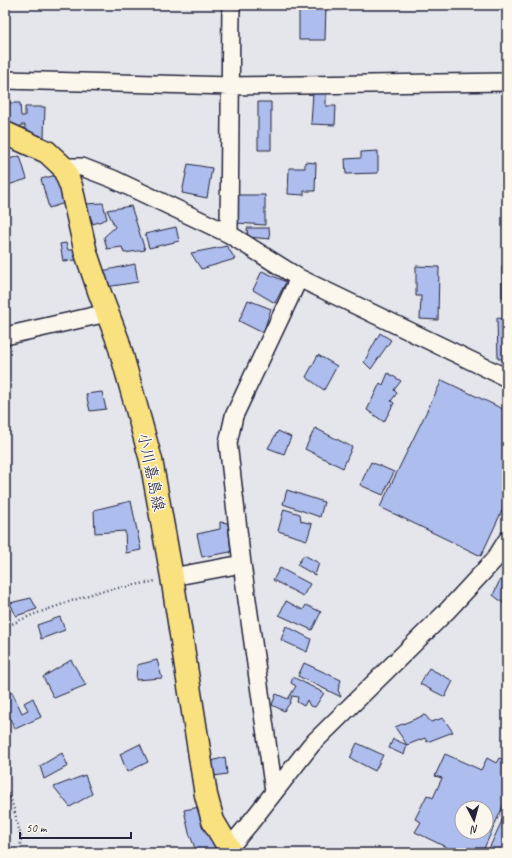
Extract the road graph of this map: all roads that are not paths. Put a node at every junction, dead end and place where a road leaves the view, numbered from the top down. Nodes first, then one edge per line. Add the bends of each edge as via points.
1 (231, 5) edge
2 (5, 80) edge
3 (507, 82) edge
4 (231, 86) junction
5 (5, 133) edge
6 (63, 167) junction
7 (229, 234) junction
8 (299, 278) junction
9 (107, 313) junction
10 (5, 336) edge
11 (507, 378) edge
12 (507, 540) edge
13 (242, 564) junction
14 (172, 578) junction
15 (274, 792) junction
16 (229, 848) joint

1 - 4 street
2 - 4 street
3 - 4 street
4 - 7 street
5 - 6 main road, 小川嘉島線 via 47,152
6 - 7 street via 82,167
6 - 9 main road, 小川嘉島線 via 71,186 86,253
7 - 8 street
8 - 11 street
8 - 13 street via 234,416 228,443
9 - 10 street
9 - 14 main road, 小川嘉島線 via 118,341 150,460
12 - 15 street via 495,559 447,610 311,745
13 - 14 street
13 - 15 street
14 - 16 main road, 小川嘉島線 via 206,795 213,821
15 - 16 street

